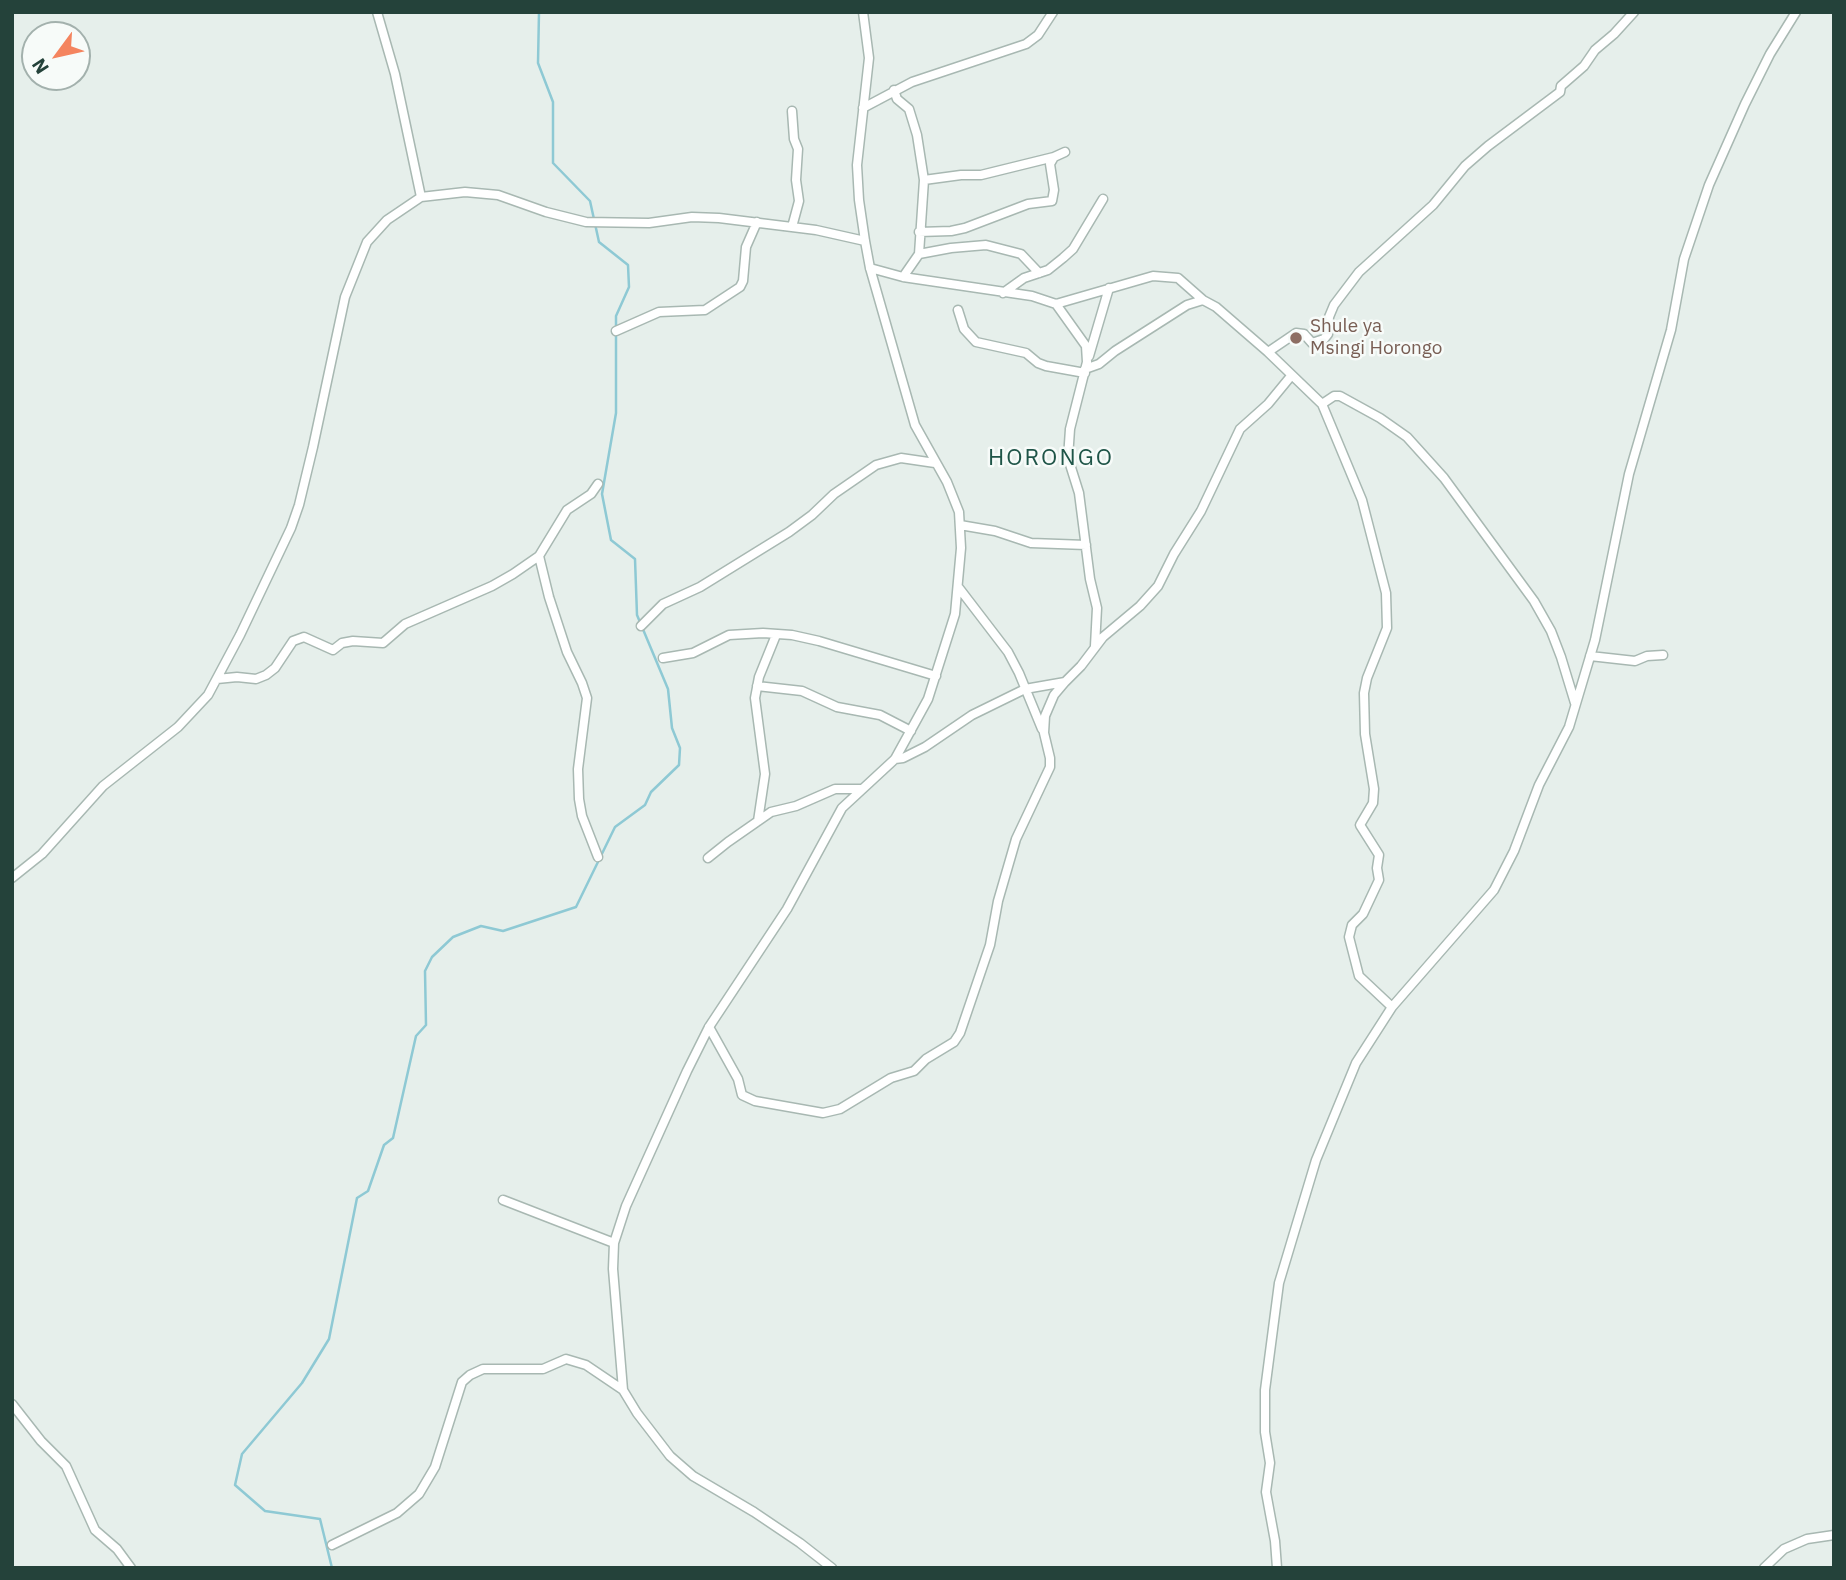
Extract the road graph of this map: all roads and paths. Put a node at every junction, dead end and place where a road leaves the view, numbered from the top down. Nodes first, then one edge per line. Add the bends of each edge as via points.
1 (377, 12) edge
2 (863, 12) edge
3 (1053, 12) edge
4 (1634, 12) edge
5 (1797, 12) edge
6 (894, 90) junction
7 (863, 108) junction
8 (792, 111) dead end
9 (1065, 152) dead end
10 (1054, 157) junction
11 (925, 180) junction
12 (421, 197) junction
13 (1102, 199) dead end
14 (757, 222) junction
15 (792, 227) junction
16 (919, 232) junction
17 (865, 241) junction
18 (919, 254) junction
19 (870, 268) junction
20 (1039, 273) junction
21 (903, 277) junction
22 (1109, 288) junction
23 (1003, 293) junction
24 (1203, 300) junction
25 (1056, 304) junction
26 (957, 310) dead end
27 (616, 331) dead end
28 (1268, 352) junction
29 (1086, 368) junction
30 (1291, 376) junction
31 (1322, 404) junction
32 (935, 463) junction
33 (598, 484) dead end
34 (960, 525) junction
35 (1086, 545) junction
36 (539, 556) junction
37 (958, 588) junction
38 (641, 626) dead end
39 (776, 635) junction
40 (1095, 646) junction
41 (1663, 655) dead end
42 (1590, 656) junction
43 (663, 658) dead end
44 (936, 676) junction
45 (217, 679) junction
46 (1065, 682) junction
47 (757, 686) junction
48 (1025, 689) junction
49 (1575, 703) junction
50 (911, 731) junction
51 (1044, 733) junction
52 (895, 759) junction
53 (862, 789) junction
54 (758, 821) junction
55 (598, 857) dead end
56 (708, 858) dead end
57 (12, 878) edge
58 (1392, 1007) junction
59 (709, 1027) junction
60 (503, 1200) dead end
61 (614, 1243) junction
62 (623, 1390) junction
63 (12, 1404) edge
64 (1834, 1535) edge
65 (332, 1545) dead end
66 (131, 1568) edge
67 (832, 1568) edge
68 (1277, 1568) edge
69 (1764, 1568) edge

1 - 12 street
2 - 7 street via 869,58
3 - 6 street via 1026,44
4 - 28 street via 1560,92 1472,160 1433,205 1359,272 1334,304 1324,339 1312,343 1296,333
5 - 42 street via 1745,104 1709,185 1684,259 1671,331 1616,528
6 - 7 street
6 - 11 street via 909,109
7 - 17 street via 857,165
8 - 15 street via 799,201
9 - 10 street
10 - 11 street via 981,175
10 - 16 street via 1050,166 1052,201 1028,204 965,228
11 - 16 street
12 - 14 street via 483,193 586,222 649,223 692,217
12 - 45 street via 376,230 356,267 345,297 299,505
13 - 20 street via 1073,249
14 - 15 street
14 - 27 street via 746,247 740,287 705,310 659,312
15 - 17 street
16 - 18 street
17 - 19 street
18 - 20 street via 986,245 1021,254
18 - 21 street
19 - 21 street
19 - 32 street via 911,414
20 - 23 street
21 - 23 street
22 - 24 street via 1153,276 1173,277 1183,280
22 - 25 street
22 - 29 street
23 - 25 street
24 - 28 street
24 - 29 street via 1187,305
25 - 29 street via 1083,339
26 - 29 street via 964,329 976,342 1026,354 1046,366
28 - 30 street
29 - 35 street via 1067,442
30 - 31 street
30 - 40 street via 1240,429 1158,586
31 - 49 street via 1340,396 1380,418 1407,438 1444,478 1534,601 1551,631
31 - 58 street via 1362,500 1387,593 1387,628 1364,693 1374,789 1371,809 1360,825 1379,855 1379,880 1349,937 1359,976
32 - 34 street via 955,501
32 - 38 street via 901,458 876,465 789,532 700,587 663,604
33 - 36 street via 567,510
34 - 35 street via 1031,542
34 - 37 street
35 - 40 street via 1097,608
36 - 45 street via 492,586 405,624 383,643 354,641 333,650 304,637 293,641 266,676
36 - 55 street via 566,652 587,698 579,799
37 - 44 street
37 - 48 street via 1008,652
39 - 43 street via 729,635 694,653
39 - 44 street via 819,641
39 - 47 street
40 - 46 street
41 - 42 street via 1635,661
42 - 49 street
44 - 50 street
45 - 57 street via 194,712 103,786 42,854
46 - 48 street
46 - 51 street via 1047,708
47 - 50 street via 802,691 837,707 880,715
47 - 54 street via 755,710 765,774
48 - 51 street
48 - 52 street via 972,715 925,747
49 - 58 street via 1560,747 1494,890
50 - 52 street
51 - 59 street via 1050,767 1016,839 990,945 954,1042 914,1071 823,1113 742,1095
52 - 53 street
53 - 54 street via 835,789
53 - 59 street via 842,808 787,909
54 - 56 street
58 - 68 street via 1356,1063 1331,1119 1275,1303 1265,1432 1270,1472 1266,1492
59 - 61 street via 641,1171
60 - 61 street
61 - 62 street
62 - 65 street via 586,1365 566,1359 543,1369 484,1369 470,1375 462,1382 435,1467 419,1494 397,1513
62 - 67 street via 670,1456 693,1476 754,1512
63 - 66 street via 66,1466 95,1530
64 - 69 street via 1784,1549

